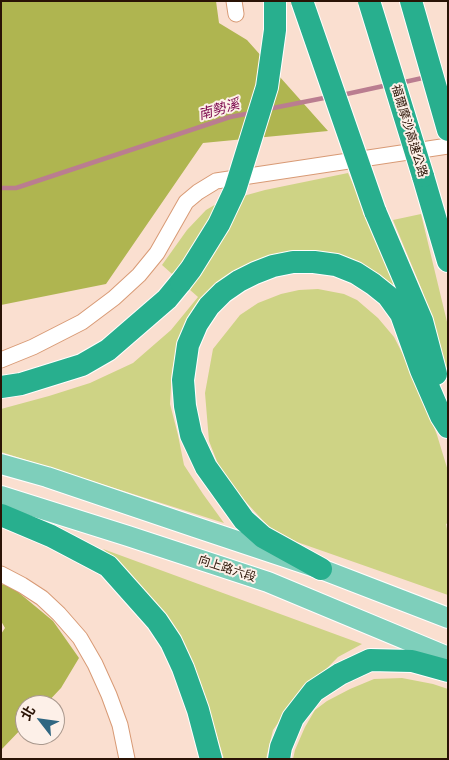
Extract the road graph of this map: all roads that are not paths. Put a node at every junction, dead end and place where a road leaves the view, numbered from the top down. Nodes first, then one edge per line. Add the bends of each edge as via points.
1 (275, 1) edge
2 (302, 1) edge
3 (369, 1) edge
4 (411, 1) edge
5 (448, 130) edge
6 (448, 146) edge
7 (448, 261) edge
8 (1, 360) edge
9 (1, 387) edge
10 (448, 419) edge
11 (448, 427) edge
12 (1, 464) edge
13 (1, 496) edge
14 (1, 515) edge
15 (321, 568) junction
16 (1, 574) edge
17 (448, 618) edge
18 (448, 657) edge
19 (448, 671) edge
20 (127, 759) edge
21 (211, 759) edge
22 (279, 759) edge

1 - 9 highway, bridge via 275,30 267,87 235,190 219,224 191,269 167,300 101,354 82,365 49,376
2 - 10 highway, bridge via 376,211 422,321
3 - 7 highway, 福爾摩沙高速公路, bridge
4 - 5 highway
6 - 8 street via 216,181 186,202 157,253 114,298 82,322
11 - 15 highway via 421,370 401,314 388,296 356,273 336,265 314,262 273,266 239,280 209,306 188,345 183,380 191,435 206,467 244,520 264,537
12 - 15 main road
13 - 18 main road, 向上路六段 via 268,582
14 - 21 highway via 51,536 108,566 157,621 183,668
15 - 17 main road
16 - 20 street via 42,598 80,638 109,695
19 - 22 highway via 412,661 370,660 340,674 314,691 294,718

